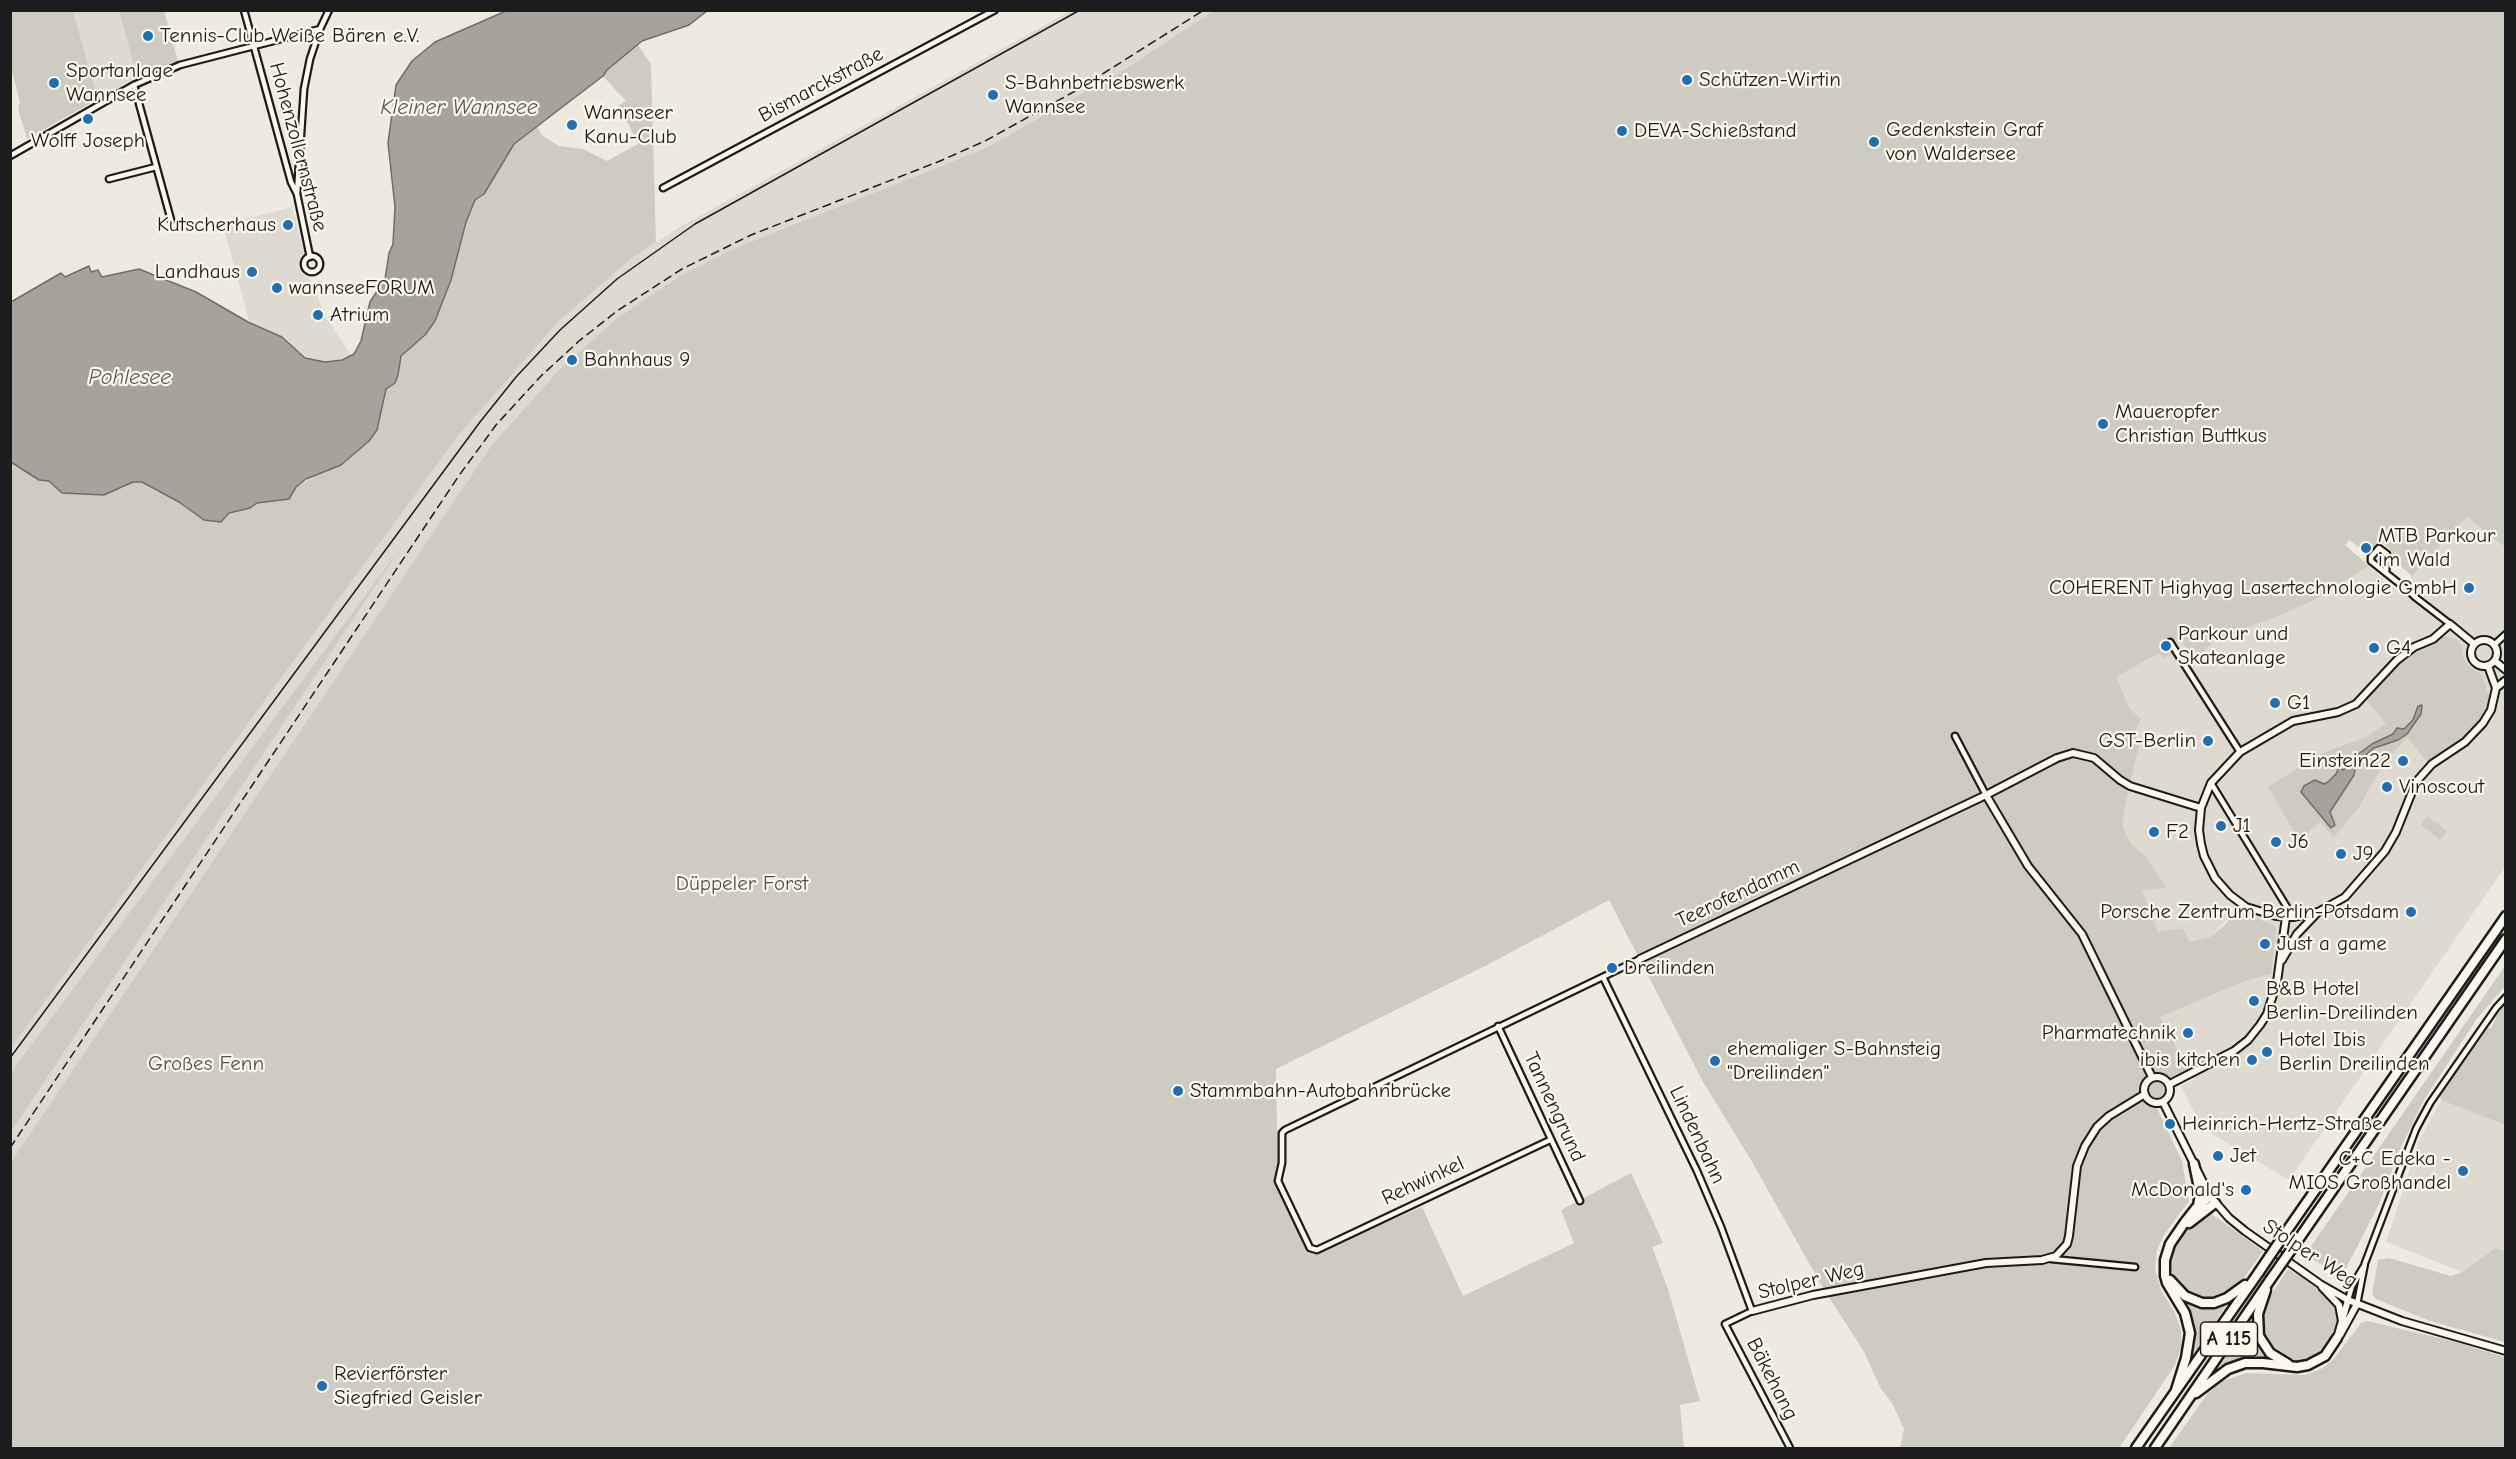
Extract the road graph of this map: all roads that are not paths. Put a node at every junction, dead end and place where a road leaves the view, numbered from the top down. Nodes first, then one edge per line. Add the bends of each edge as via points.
1 (244, 10) edge
2 (329, 10) edge
3 (995, 10) edge
4 (320, 29) junction
5 (253, 46) junction
6 (134, 85) junction
7 (10, 156) edge
8 (156, 167) junction
9 (109, 179) dead end
10 (663, 188) dead end
11 (297, 194) junction
12 (171, 220) dead end
13 (310, 257) dead end
14 (2386, 573) junction
15 (2450, 624) junction
16 (2505, 634) edge
17 (2170, 642) dead end
18 (2474, 644) junction
19 (2495, 644) junction
20 (2495, 661) junction
21 (2488, 666) junction
22 (2505, 670) edge
23 (2505, 680) edge
24 (2496, 688) junction
25 (1955, 736) dead end
26 (2240, 752) junction
27 (2211, 783) junction
28 (1986, 795) junction
29 (2202, 808) junction
30 (2318, 912) junction
31 (2294, 916) junction
32 (2505, 916) edge
33 (2286, 917) junction
34 (2505, 939) edge
35 (1640, 959) joint
36 (2281, 963) junction
37 (1604, 976) junction
38 (2505, 998) edge
39 (1498, 1026) junction
40 (2152, 1077) junction
41 (2169, 1084) junction
42 (2145, 1094) junction
43 (2163, 1102) junction
44 (1550, 1140) junction
45 (2194, 1164) junction
46 (2212, 1200) junction
47 (1580, 1201) dead end
48 (2198, 1206) junction
49 (2179, 1231) junction
50 (1310, 1248) joint
51 (2049, 1258) junction
52 (2365, 1263) junction
53 (2135, 1267) dead end
54 (2164, 1269) junction
55 (2256, 1275) junction
56 (2270, 1280) junction
57 (2320, 1284) junction
58 (2348, 1300) junction
59 (2357, 1304) junction
60 (1752, 1311) junction
61 (2342, 1321) junction
62 (1725, 1324) joint
63 (2337, 1338) junction
64 (2505, 1351) edge
65 (2297, 1367) junction
66 (2176, 1390) junction
67 (2189, 1399) junction
68 (1790, 1449) edge
69 (2136, 1449) edge
70 (2155, 1449) edge

1 - 5 street, Hohenzollernstraße
2 - 4 street
3 - 10 street, Bismarckstraße
4 - 5 street
4 - 11 street via 304,89
5 - 6 street via 180,64
5 - 11 street, Hohenzollernstraße
6 - 7 street
6 - 8 street
8 - 9 street
8 - 12 street
11 - 13 street, Hohenzollernstraße
14 - 14 street via 2387,554 2379,548 2371,561
14 - 15 street
15 - 18 street
15 - 26 street via 2397,660 2356,704 2338,712 2293,721
16 - 19 street
17 - 26 street
18 - 19 street via 2486,640
18 - 21 street via 2473,660
19 - 20 street
20 - 21 street
20 - 22 street
21 - 24 street
23 - 24 street
24 - 30 street via 2491,710 2480,728 2432,764 2416,782 2385,851 2345,897
25 - 28 street
26 - 27 street
27 - 29 street
27 - 31 street
28 - 29 street, Teerofendamm via 2057,758 2078,753 2094,758 2130,786
28 - 35 street, Teerofendamm
28 - 40 street via 2028,866 2082,934
29 - 33 street via 2201,844 2215,878 2246,907
30 - 31 street
30 - 36 street via 2297,934
31 - 33 street
32 - 55 highway, A 115, bridge
33 - 36 street
34 - 56 highway, A 115, bridge
35 - 37 street, Teerofendamm
36 - 41 street via 2267,1014 2250,1037 2224,1057
37 - 39 street, Teerofendamm
37 - 60 street, Lindenbahn via 1705,1188
38 - 52 street via 2430,1103 2416,1129
39 - 44 street, Tannengrund
39 - 50 street, Teerofendamm via 1282,1133 1278,1181
40 - 41 street via 2164,1078
40 - 42 street via 2146,1082
41 - 43 street via 2170,1094
42 - 43 street via 2154,1102
42 - 51 street via 2109,1116 2085,1146 2077,1167 2069,1236 2061,1252
43 - 45 street, Stolper Weg
44 - 47 street, Tannengrund
44 - 50 street, Rehwinkel via 1317,1250
45 - 46 street, Stolper Weg
45 - 48 highway via 2200,1193
46 - 48 highway
46 - 49 highway
46 - 57 street, Stolper Weg via 2229,1218
48 - 49 highway
49 - 54 highway via 2170,1244
51 - 53 street, Stolper Weg
51 - 60 street, Stolper Weg via 1986,1263 1788,1300
52 - 58 street
52 - 59 street
54 - 55 highway via 2176,1290 2202,1303 2227,1298
54 - 66 highway via 2167,1283 2185,1313 2190,1334
55 - 66 highway, A 115
56 - 65 highway via 2258,1314 2259,1336 2270,1353
56 - 67 highway, A 115
57 - 58 street, Stolper Weg
57 - 61 street via 2339,1305
58 - 59 street, Stolper Weg
58 - 61 street
59 - 63 street
59 - 64 street, Stolper Weg
60 - 62 street, Stolper Weg
61 - 63 street
62 - 68 street, Bäkehang
63 - 65 highway via 2325,1356
65 - 67 highway via 2245,1363 2222,1373
66 - 69 highway, A 115
67 - 70 highway, A 115

